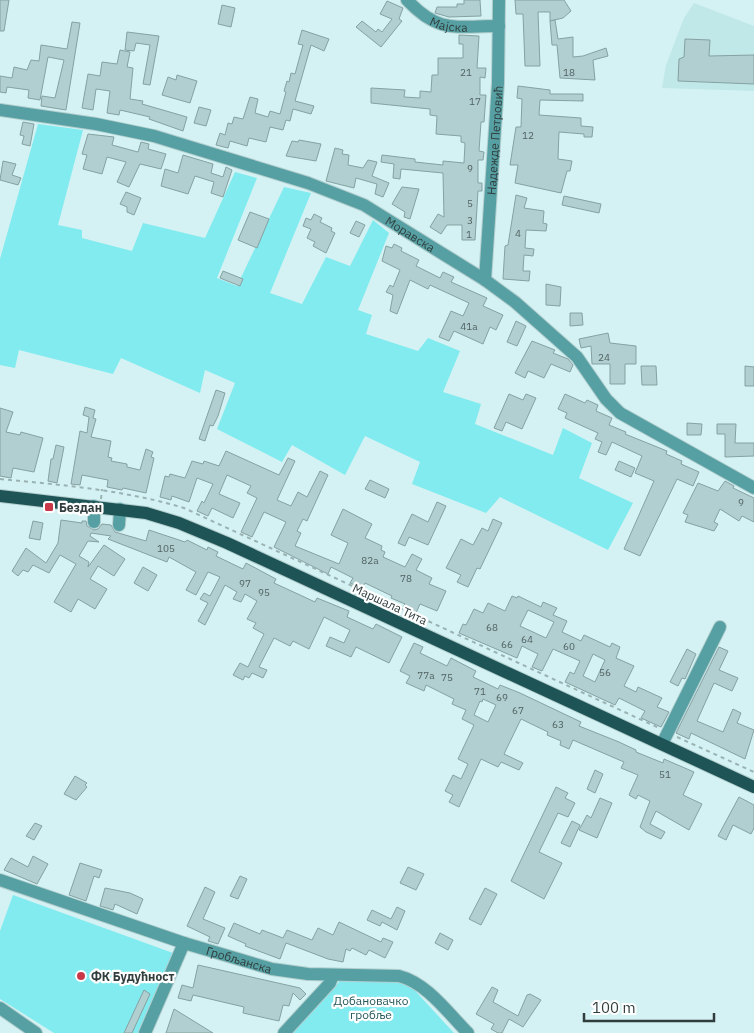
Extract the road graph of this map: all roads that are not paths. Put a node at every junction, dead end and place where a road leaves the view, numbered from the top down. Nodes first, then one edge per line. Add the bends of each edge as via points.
1 (407, 0) edge
2 (499, 0) edge
3 (498, 26) junction
4 (0, 110) edge
5 (485, 280) junction
6 (754, 488) edge
7 (0, 496) edge
8 (94, 506) junction
9 (120, 509) junction
10 (94, 522) dead end
11 (119, 525) dead end
12 (720, 627) dead end
13 (662, 744) junction
14 (754, 787) edge
15 (0, 880) edge
16 (184, 943) junction
17 (334, 975) junction
18 (0, 1008) edge
19 (36, 1033) edge
20 (145, 1033) edge
21 (284, 1033) edge
22 (468, 1033) edge

1 - 3 street, Мајска via 426,18 441,25
2 - 3 street, Надежде Петровић
3 - 5 street, Надежде Петровић via 498,83
4 - 5 street, Моравска via 154,136 308,183 364,205
5 - 6 street, Моравска via 577,357 606,399 620,413
7 - 8 main road, Маршала Тита
8 - 9 main road, Маршала Тита
8 - 10 street
9 - 11 street
9 - 13 main road, Маршала Тита via 179,523 227,543
12 - 13 street
13 - 14 main road, Маршала Тита
15 - 16 street, Гробљанска
16 - 17 street, Гробљанска via 278,970
16 - 20 street
17 - 21 street
17 - 22 street, Гробљанска via 399,976 414,980
18 - 19 street

